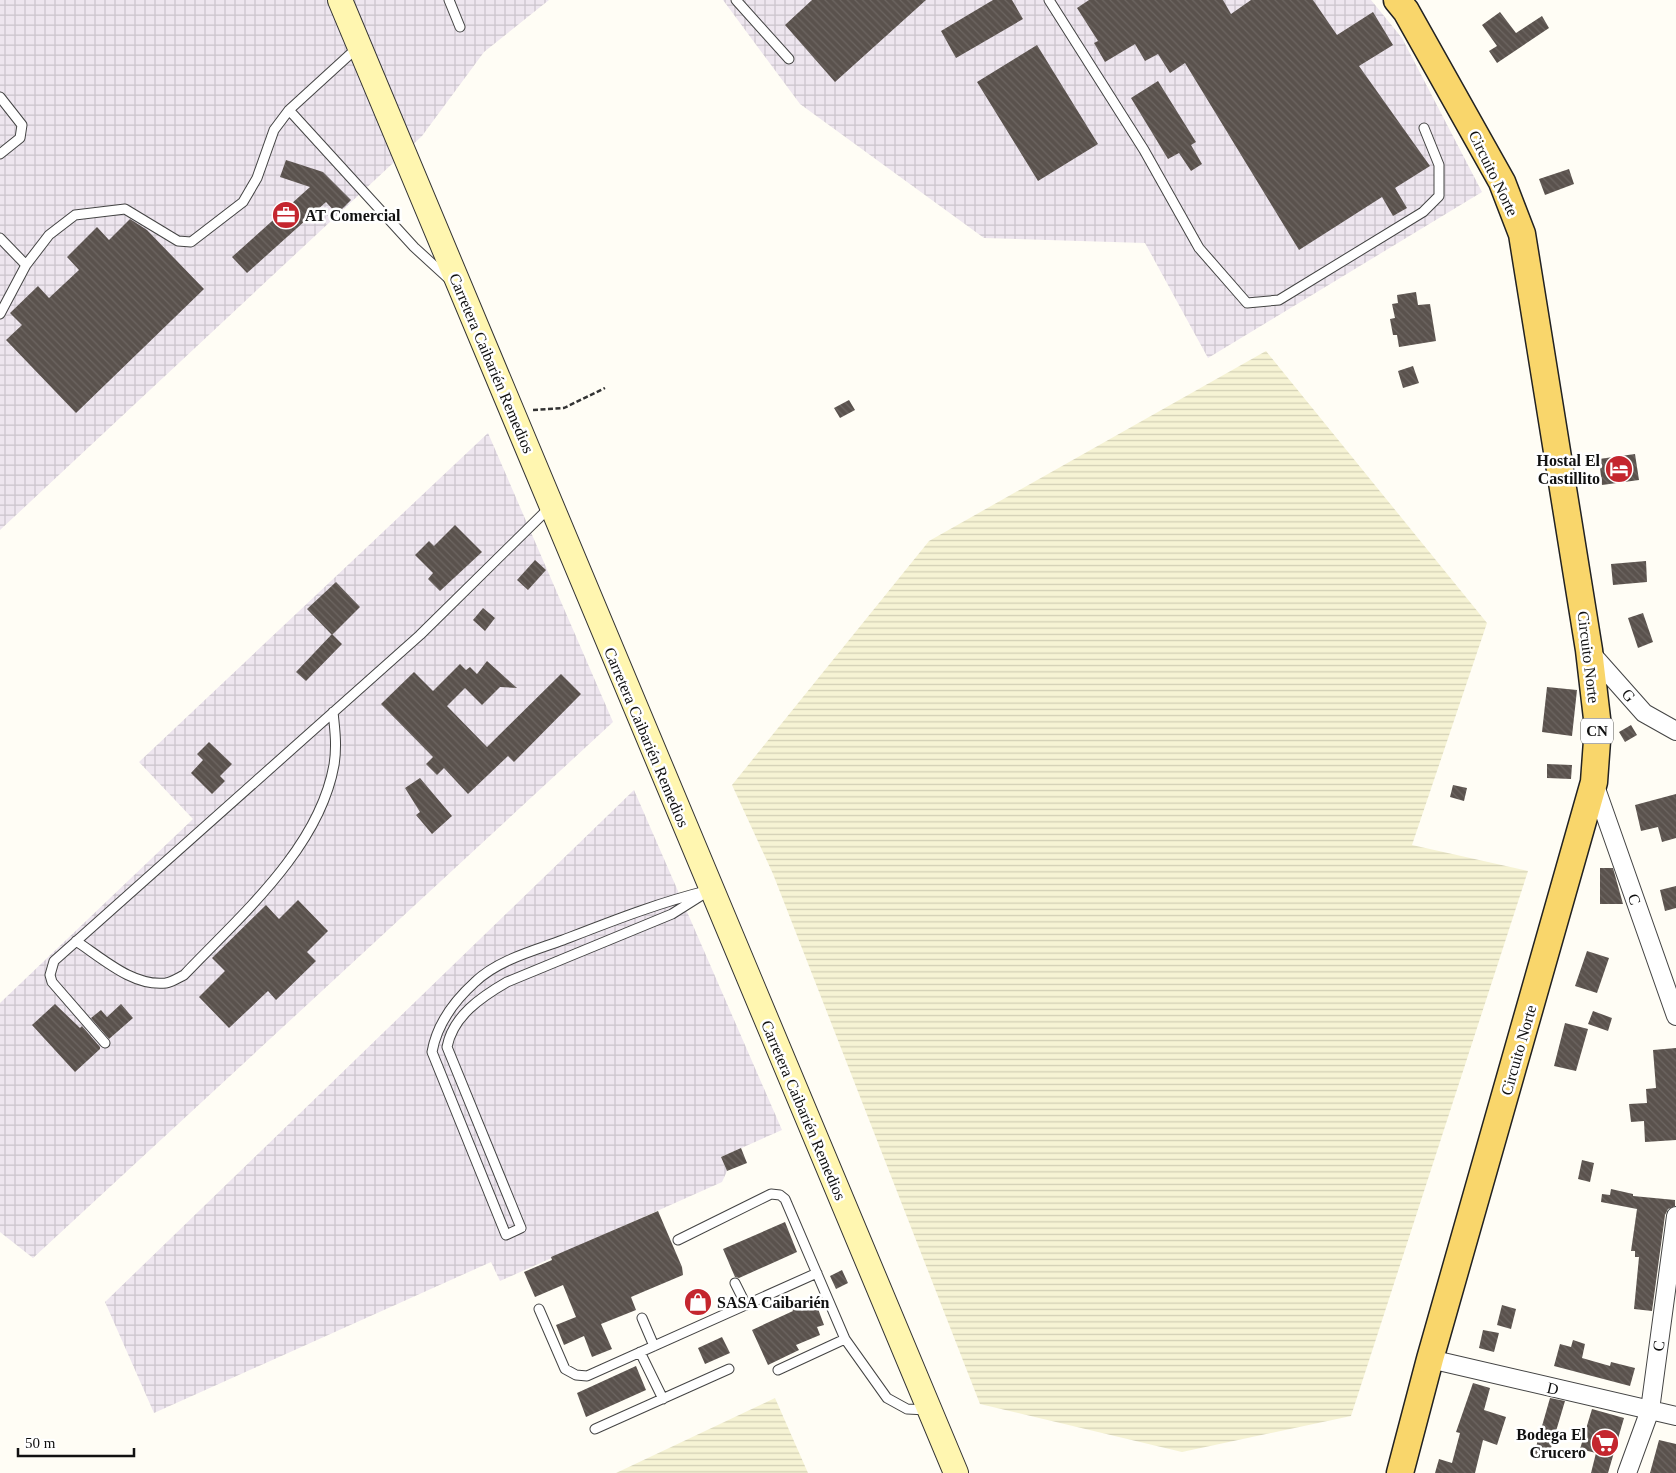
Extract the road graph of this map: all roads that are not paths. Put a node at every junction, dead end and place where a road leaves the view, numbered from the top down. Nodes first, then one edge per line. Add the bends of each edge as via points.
1 (340, 0) edge
2 (449, 0) edge
3 (736, 0) edge
4 (1049, 0) edge
5 (1397, 0) edge
6 (460, 27) dead end
7 (359, 46) junction
8 (790, 59) dead end
9 (0, 97) edge
10 (289, 110) junction
11 (1424, 128) dead end
12 (0, 154) edge
13 (0, 238) edge
14 (26, 265) junction
15 (462, 292) junction
16 (0, 314) edge
17 (551, 506) junction
18 (1589, 650) junction
19 (333, 712) junction
20 (1676, 731) edge
21 (1594, 782) junction
22 (710, 890) junction
23 (76, 941) junction
24 (1676, 1016) edge
25 (105, 1043) dead end
26 (1676, 1216) edge
27 (678, 1240) dead end
28 (817, 1273) junction
29 (735, 1283) dead end
30 (746, 1305) junction
31 (539, 1309) dead end
32 (642, 1318) dead end
33 (845, 1339) junction
34 (654, 1346) junction
35 (640, 1352) junction
36 (1430, 1359) junction
37 (729, 1369) dead end
38 (778, 1370) dead end
39 (663, 1399) junction
40 (930, 1410) junction
41 (1650, 1410) junction
42 (1676, 1416) edge
43 (595, 1429) dead end
44 (956, 1473) edge
45 (1400, 1473) edge
46 (1627, 1473) edge

1 - 7 street, Carretera Caibarién Remedios
2 - 6 lane
3 - 8 lane
4 - 11 lane via 1144,150 1199,248 1247,303 1279,300 1423,212 1439,196 1438,164
5 - 18 main road, Circuito Norte / CN via 1502,182 1522,234
7 - 10 lane
7 - 15 street, Carretera Caibarién Remedios
9 - 12 lane via 22,125 20,138
10 - 14 lane via 274,130 257,178 242,202 191,242 178,241 125,208 91,211 74,215 50,235
10 - 15 lane via 414,247
13 - 14 lane
14 - 16 lane
15 - 17 street, Carretera Caibarién Remedios
17 - 19 lane via 420,635
17 - 22 street, Carretera Caibarién Remedios
18 - 20 street, G via 1644,712
18 - 21 main road, Circuito Norte / CN via 1598,727
19 - 23 lane
19 - 23 lane via 334,766 323,801 300,847 184,975 168,983 152,984 134,978
21 - 24 street, C
21 - 36 main road, Circuito Norte / CN
22 - 22 lane via 666,900 502,963 475,981 447,1014 435,1035 432,1052 506,1235 522,1228 446,1046 450,1032 486,994 507,982 672,914
22 - 40 street, Carretera Caibarién Remedios
23 - 25 lane via 54,961 50,975 52,982
26 - 41 street, C
27 - 28 lane via 771,1194 780,1195
28 - 30 lane
28 - 33 lane
29 - 30 lane
30 - 34 lane
31 - 35 lane via 566,1369 576,1375 587,1376
32 - 34 lane
33 - 38 lane
33 - 40 lane via 887,1398 907,1409
34 - 35 lane
35 - 39 lane
36 - 41 street, D
36 - 45 main road, Circuito Norte / CN
37 - 39 lane
39 - 43 lane
40 - 44 street, Carretera Caibarién Remedios
41 - 42 street, D
41 - 46 street, C

